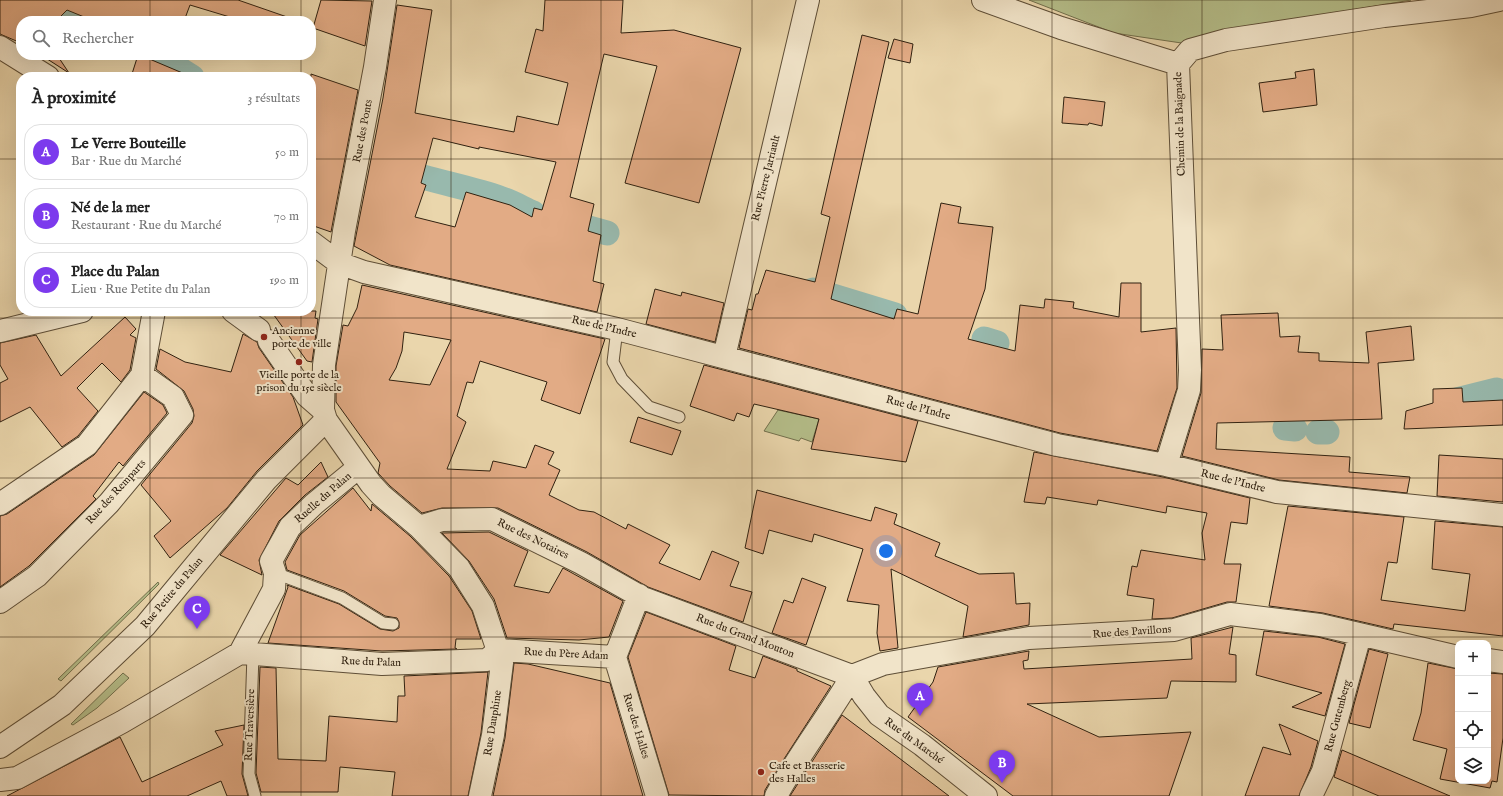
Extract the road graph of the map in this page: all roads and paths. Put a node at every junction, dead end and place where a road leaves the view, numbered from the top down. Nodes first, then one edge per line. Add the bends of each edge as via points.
1 (983, 0) edge
2 (1499, 0) edge
3 (384, 5) edge
4 (807, 9) edge
5 (0, 47) edge
6 (16, 57) edge
7 (21, 60) edge
8 (1178, 64) junction
9 (40, 72) edge
10 (316, 246) edge
11 (340, 263) junction
12 (62, 316) edge
13 (153, 316) edge
14 (239, 316) edge
15 (617, 329) junction
16 (0, 331) edge
17 (724, 357) junction
18 (142, 376) junction
19 (324, 415) junction
20 (680, 417) dead end
21 (1166, 465) junction
22 (359, 467) junction
23 (0, 504) edge
24 (1503, 515) edge
25 (419, 527) junction
26 (275, 573) junction
27 (639, 595) junction
28 (0, 602) edge
29 (393, 624) dead end
30 (1360, 635) junction
31 (499, 650) junction
32 (247, 654) junction
33 (1455, 656) edge
34 (614, 657) junction
35 (1491, 660) edge
36 (1503, 662) edge
37 (852, 676) junction
38 (0, 747) edge
39 (0, 780) edge
40 (0, 793) edge
41 (7, 796) edge
42 (255, 796) edge
43 (480, 796) edge
44 (657, 796) edge
45 (776, 796) edge
46 (986, 796) edge
47 (1311, 796) edge

1 - 8 street via 1061,28
2 - 8 street, Chemin de la Baignade via 1226,40 1190,50
3 - 11 street, Rue des Ponts
4 - 17 street, Rue Pierre Jarriault
5 - 6 street
7 - 9 street
8 - 21 street, Chemin de la Baignade via 1190,370 1189,390
10 - 11 street, Rue de l'Indre
11 - 15 street, Rue de l'Indre via 364,272
11 - 19 street, Rue des Ponts via 324,365
12 - 16 street
13 - 18 street
14 - 19 street, Rue Dauphine via 264,335 307,396
15 - 17 street, Rue de l'Indre
15 - 20 lane via 613,362 622,378 650,407
17 - 21 street, Rue de l'Indre via 1057,445
18 - 23 street via 87,445
18 - 28 street, Rue des Remparts via 173,397 182,415 109,503 37,576
19 - 22 street, Rue Dauphine
19 - 38 street, Rue Petite du Palan via 266,480 145,626 62,706
21 - 24 street, Rue de l'Indre via 1277,492
22 - 25 street, Rue Dauphine via 381,495
22 - 26 street, Ruelle du Palan via 290,527 271,561
25 - 27 street, Rue des Notaires via 442,520 492,519
25 - 31 street, Rue Dauphine via 459,568 483,606
26 - 29 lane via 342,598 383,623
26 - 32 street, Ruelle du Palan via 274,589
27 - 34 street, Rue du Père Adam
27 - 37 street, Rue du Grand Mouton
30 - 33 street, Rue des Pavillons
30 - 37 street, Rue des Pavillons via 1320,625 1230,614 1174,630 1029,638 883,664
30 - 47 street, Rue Gutemberg via 1323,771
31 - 32 street, Rue du Palan via 487,660 382,664
31 - 34 street, Rue du Père Adam
31 - 43 street, Rue Dauphine via 502,663 493,735
32 - 39 street via 17,778
32 - 42 lane, Rue Traversière via 249,774
34 - 44 street, Rue des Halles
35 - 36 street
37 - 45 street via 793,764
37 - 46 street, Rue du Marché via 879,715 922,745
40 - 41 street

